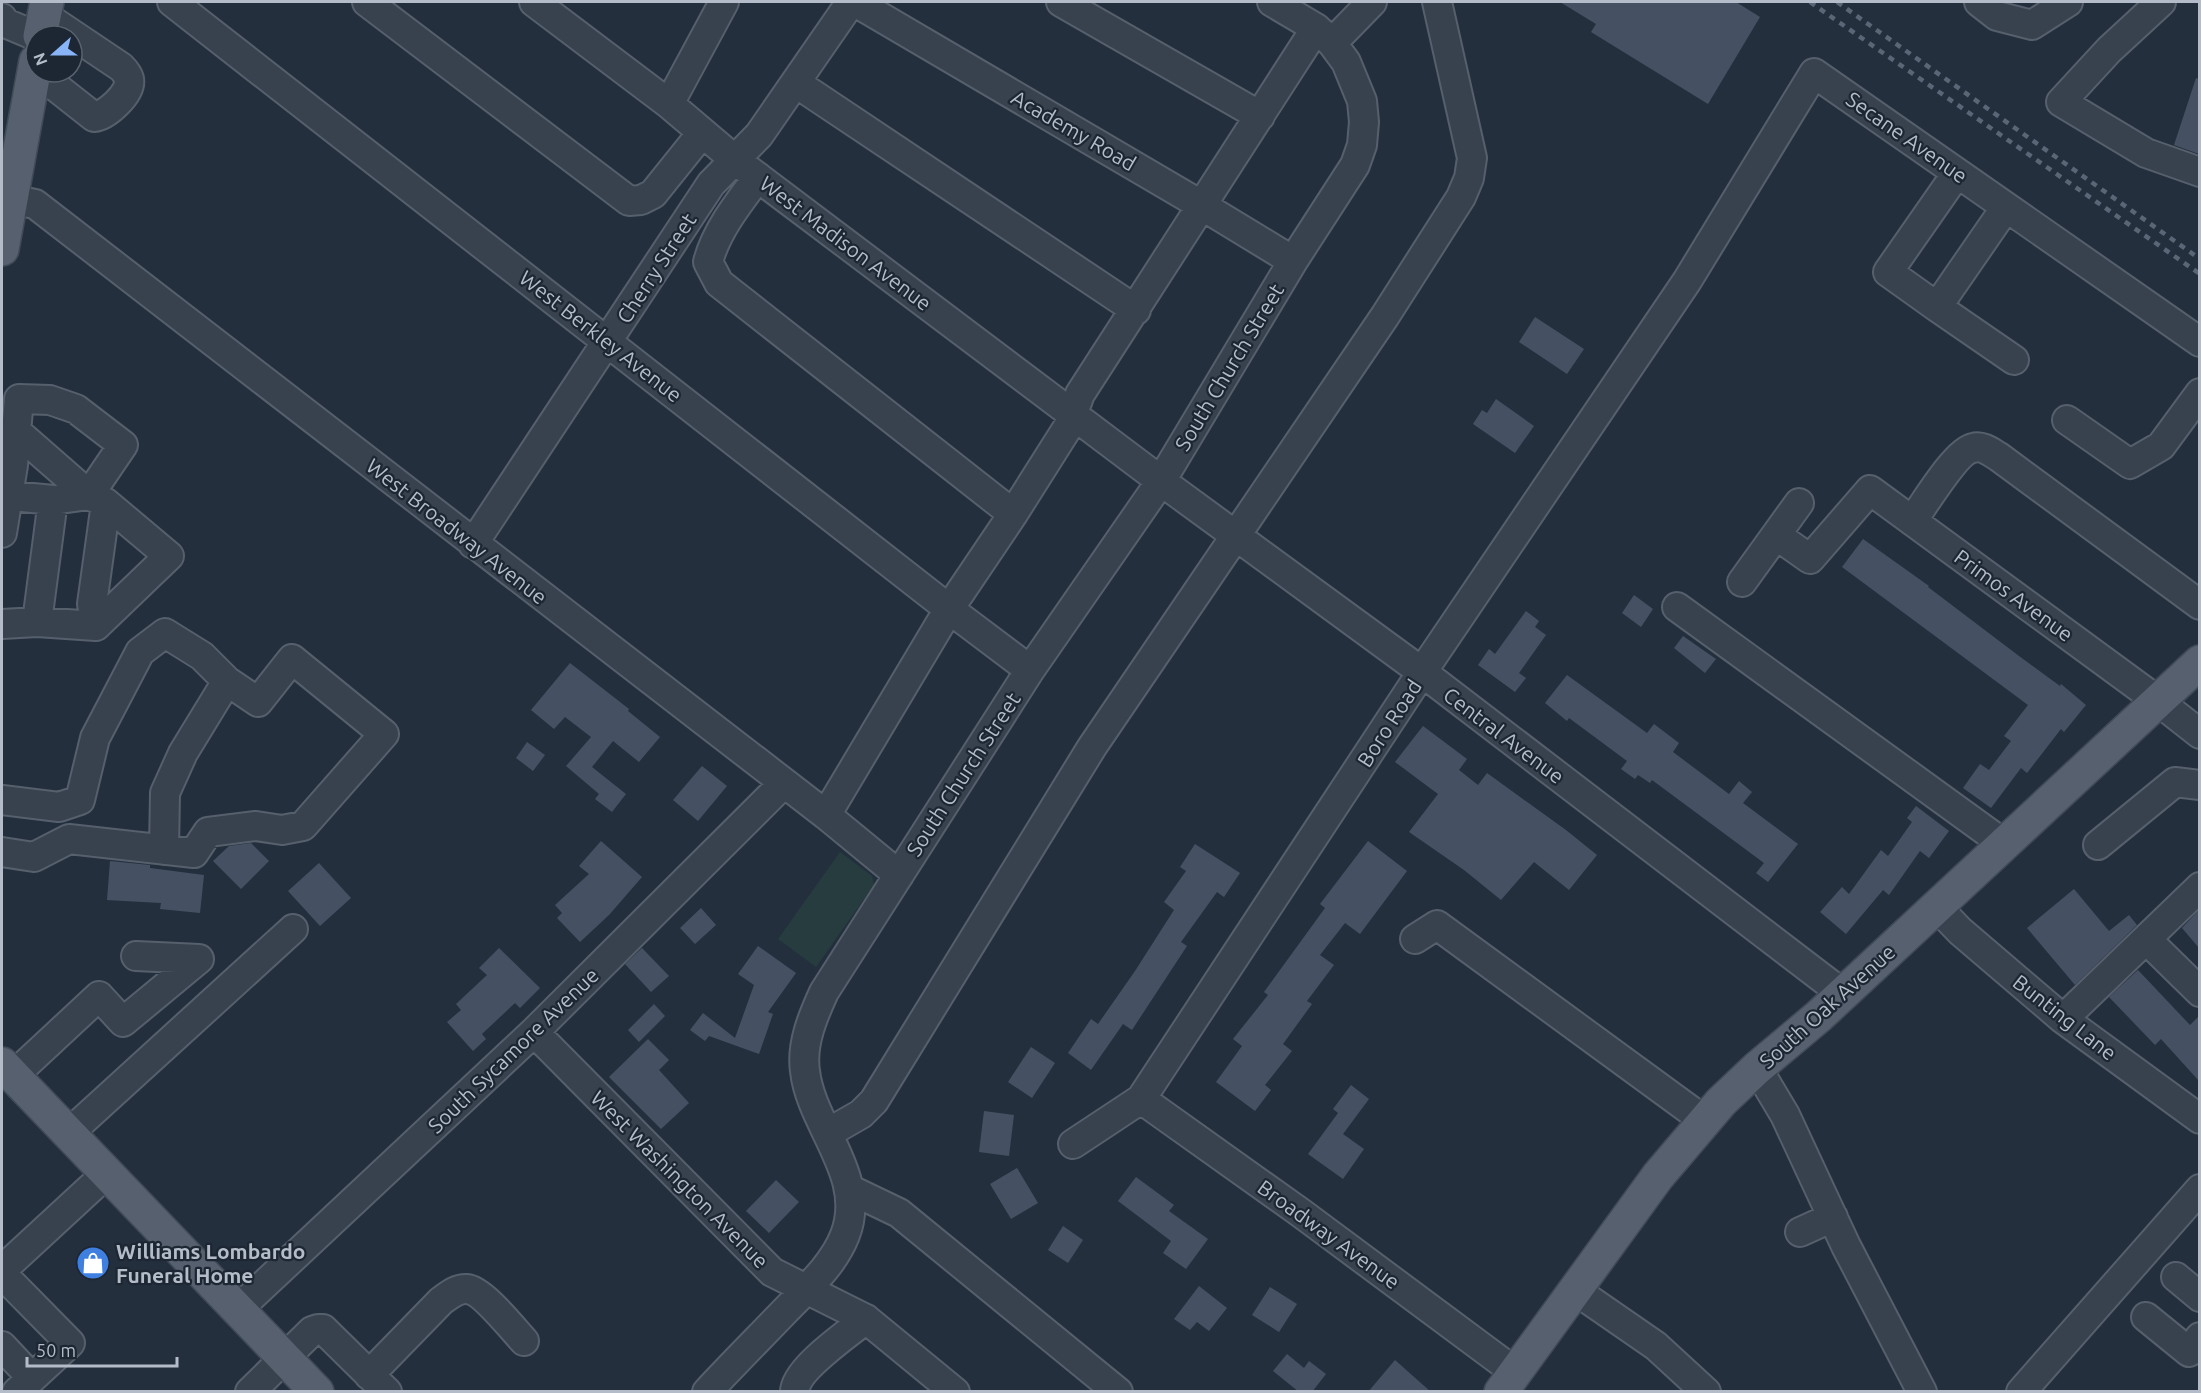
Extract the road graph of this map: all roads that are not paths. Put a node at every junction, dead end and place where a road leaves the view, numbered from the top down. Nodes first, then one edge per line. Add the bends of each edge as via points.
1 (172, 2) edge
2 (367, 2) edge
3 (534, 2) edge
4 (853, 2) edge
5 (1061, 2) edge
6 (1272, 2) edge
7 (1372, 2) edge
8 (1437, 2) edge
9 (1979, 2) edge
10 (2068, 2) edge
11 (2161, 2) edge
12 (717, 4) edge
13 (2, 18) edge
14 (42, 22) edge
15 (1324, 36) junction
16 (84, 46) edge
17 (796, 83) junction
18 (33, 84) edge
19 (55, 84) edge
20 (669, 104) junction
21 (1260, 116) junction
22 (702, 133) junction
23 (735, 160) junction
24 (2199, 172) edge
25 (1958, 173) junction
26 (758, 177) junction
27 (1201, 205) junction
28 (7, 206) edge
29 (2006, 207) junction
30 (2, 249) edge
31 (1293, 261) junction
32 (1687, 281) joint
33 (1937, 307) junction
34 (1136, 310) junction
35 (608, 342) junction
36 (2199, 342) edge
37 (2014, 360) dead end
38 (2199, 393) edge
39 (1073, 414) junction
40 (2067, 420) dead end
41 (17, 432) junction
42 (1161, 481) junction
43 (5, 496) edge
44 (98, 499) junction
45 (53, 500) junction
46 (1799, 503) dead end
47 (1014, 514) junction
48 (1912, 520) junction
49 (2, 533) edge
50 (1776, 535) junction
51 (1236, 536) junction
52 (473, 544) junction
53 (1742, 582) dead end
54 (2199, 605) edge
55 (1677, 607) dead end
56 (949, 609) junction
57 (37, 622) junction
58 (2, 624) edge
59 (96, 626) junction
60 (2199, 663) edge
61 (1030, 670) junction
62 (1422, 672) junction
63 (226, 681) junction
64 (2158, 701) junction
65 (2199, 732) edge
66 (784, 783) junction
67 (2199, 785) edge
68 (2, 800) edge
69 (59, 807) junction
70 (826, 815) junction
71 (2004, 844) junction
72 (2098, 845) dead end
73 (56, 847) junction
74 (164, 849) junction
75 (2, 852) edge
76 (899, 874) junction
77 (2199, 887) edge
78 (1937, 907) junction
79 (294, 928) dead end
80 (1415, 939) dead end
81 (2146, 939) junction
82 (136, 956) dead end
83 (2199, 992) edge
84 (1843, 994) junction
85 (2063, 1019) junction
86 (534, 1032) junction
87 (1757, 1068) junction
88 (7, 1070) edge
89 (1141, 1099) junction
90 (2199, 1119) edge
91 (1705, 1121) junction
92 (828, 1133) junction
93 (68, 1134) junction
94 (1073, 1144) dead end
95 (106, 1174) junction
96 (849, 1189) junction
97 (2199, 1189) edge
98 (1833, 1217) junction
99 (1800, 1232) dead end
100 (2, 1272) edge
101 (2176, 1277) dead end
102 (807, 1288) junction
103 (1575, 1290) junction
104 (2199, 1297) edge
105 (237, 1310) junction
106 (2146, 1317) dead end
107 (866, 1319) junction
108 (2199, 1337) edge
109 (524, 1341) dead end
110 (2, 1346) edge
111 (284, 1359) junction
112 (1508, 1382) edge
113 (378, 1383) edge
114 (24, 1385) edge
115 (250, 1392) edge
116 (317, 1392) edge
117 (707, 1392) edge
118 (795, 1392) edge
119 (955, 1392) edge
120 (1118, 1392) edge
121 (1706, 1392) edge
122 (1922, 1392) edge
123 (2021, 1392) edge

1 - 35 street, West Berkley Avenue
2 - 22 street via 629,201 653,194
3 - 20 street, West Madison Avenue
4 - 17 street, Cherry Street
4 - 27 street, Academy Road
5 - 21 street
6 - 15 street
7 - 15 street
8 - 51 street via 1472,158 1469,178 1461,197 1385,316
9 - 10 street via 1997,16 2032,25
11 - 24 street via 2061,102 2146,153
12 - 20 street
13 - 14 street via 5,23
15 - 21 street
15 - 31 street, South Church Street via 1346,62 1362,101 1362,145 1355,165
16 - 19 street via 121,67 129,78 129,86 120,100 94,117
17 - 23 street, Cherry Street via 759,135
17 - 34 street
18 - 28 main road
20 - 22 street, West Madison Avenue
21 - 27 street
22 - 23 street, West Madison Avenue
23 - 26 street, West Madison Avenue
23 - 35 street, Cherry Street via 711,184
25 - 29 street, Secane Avenue
25 - 32 street, Secane Avenue via 1814,73
25 - 33 street via 1888,272
26 - 39 street, West Madison Avenue
26 - 47 street via 711,250 708,262 719,283
27 - 31 street, Academy Road
27 - 34 street
28 - 30 main road
28 - 52 street, West Broadway Avenue via 35,204
29 - 33 street
29 - 36 street, Secane Avenue
31 - 42 street, South Church Street
32 - 62 street, Boro Road
33 - 37 street
34 - 39 street via 1080,394
35 - 52 street, Cherry Street
35 - 56 street, West Berkley Avenue
38 - 40 street via 2161,446 2130,464
39 - 42 street, West Madison Avenue
39 - 47 street
41 - 43 street
41 - 44 street
41 - 44 street via 19,399 50,400 76,409 123,445
42 - 51 street, Central Avenue
42 - 61 street, South Church Street
43 - 45 street
43 - 49 street
44 - 45 street
44 - 59 street via 92,604
44 - 59 street via 169,556
45 - 57 street
46 - 50 street
47 - 56 street
48 - 50 street, Primos Avenue via 1870,490 1810,559
48 - 54 street via 1956,459 1972,448 1982,448 2000,457
48 - 64 street, Primos Avenue
50 - 53 street
51 - 62 street, Central Avenue
51 - 92 street via 1092,747 873,1101 861,1114
52 - 66 street, West Broadway Avenue
55 - 71 street
56 - 61 street, West Berkley Avenue
56 - 70 street
57 - 58 street
57 - 59 street
60 - 64 main road, South Oak Avenue
61 - 76 street, South Church Street
62 - 84 street, Central Avenue
62 - 89 street, Boro Road
63 - 69 street via 202,656 165,633 140,652 96,738 80,800
63 - 74 street via 183,753 165,793
63 - 74 street via 258,702 292,659 384,734 303,826 208,832 194,853
64 - 65 street, Primos Avenue
64 - 71 main road, South Oak Avenue
66 - 70 street, West Broadway Avenue
66 - 86 street, South Sycamore Avenue
67 - 72 street via 2175,782
68 - 69 street
69 - 73 street
70 - 76 street, West Broadway Avenue
71 - 78 main road, South Oak Avenue
73 - 74 street via 69,839
73 - 75 street via 34,857
76 - 92 street, South Church Street via 824,992 813,1017 804,1068 808,1092
77 - 81 street
78 - 84 main road, South Oak Avenue
78 - 85 street, Bunting Lane
79 - 93 street
80 - 91 street via 1437,925
81 - 83 street
81 - 85 street
82 - 88 street via 199,959 123,1022 99,996
84 - 87 main road, South Oak Avenue
85 - 90 street, Bunting Lane
86 - 102 street, West Washington Avenue via 772,1272
86 - 105 street, South Sycamore Avenue
87 - 91 main road, South Oak Avenue
87 - 98 street via 1785,1115
88 - 93 main road
89 - 94 street, Boro Road
89 - 112 street, Broadway Avenue via 1301,1213
91 - 103 main road, South Oak Avenue via 1658,1176
92 - 96 street, South Church Street
93 - 95 main road
95 - 100 street
95 - 105 main road
96 - 102 street, South Church Street via 845,1236 829,1265
96 - 120 street via 899,1213
97 - 123 street
98 - 99 street
98 - 122 street
100 - 114 street via 70,1343
101 - 104 street
102 - 107 street, West Washington Avenue
102 - 117 street, South Church Street
103 - 112 main road, South Oak Avenue
103 - 121 street via 1656,1346
105 - 111 main road
106 - 108 street via 2189,1352
107 - 118 street via 819,1356 800,1378
107 - 119 street, West Washington Avenue
109 - 113 street via 477,1293 466,1289 452,1293 441,1301
110 - 114 street
111 - 113 street via 312,1331 323,1329
111 - 115 street
111 - 116 main road

